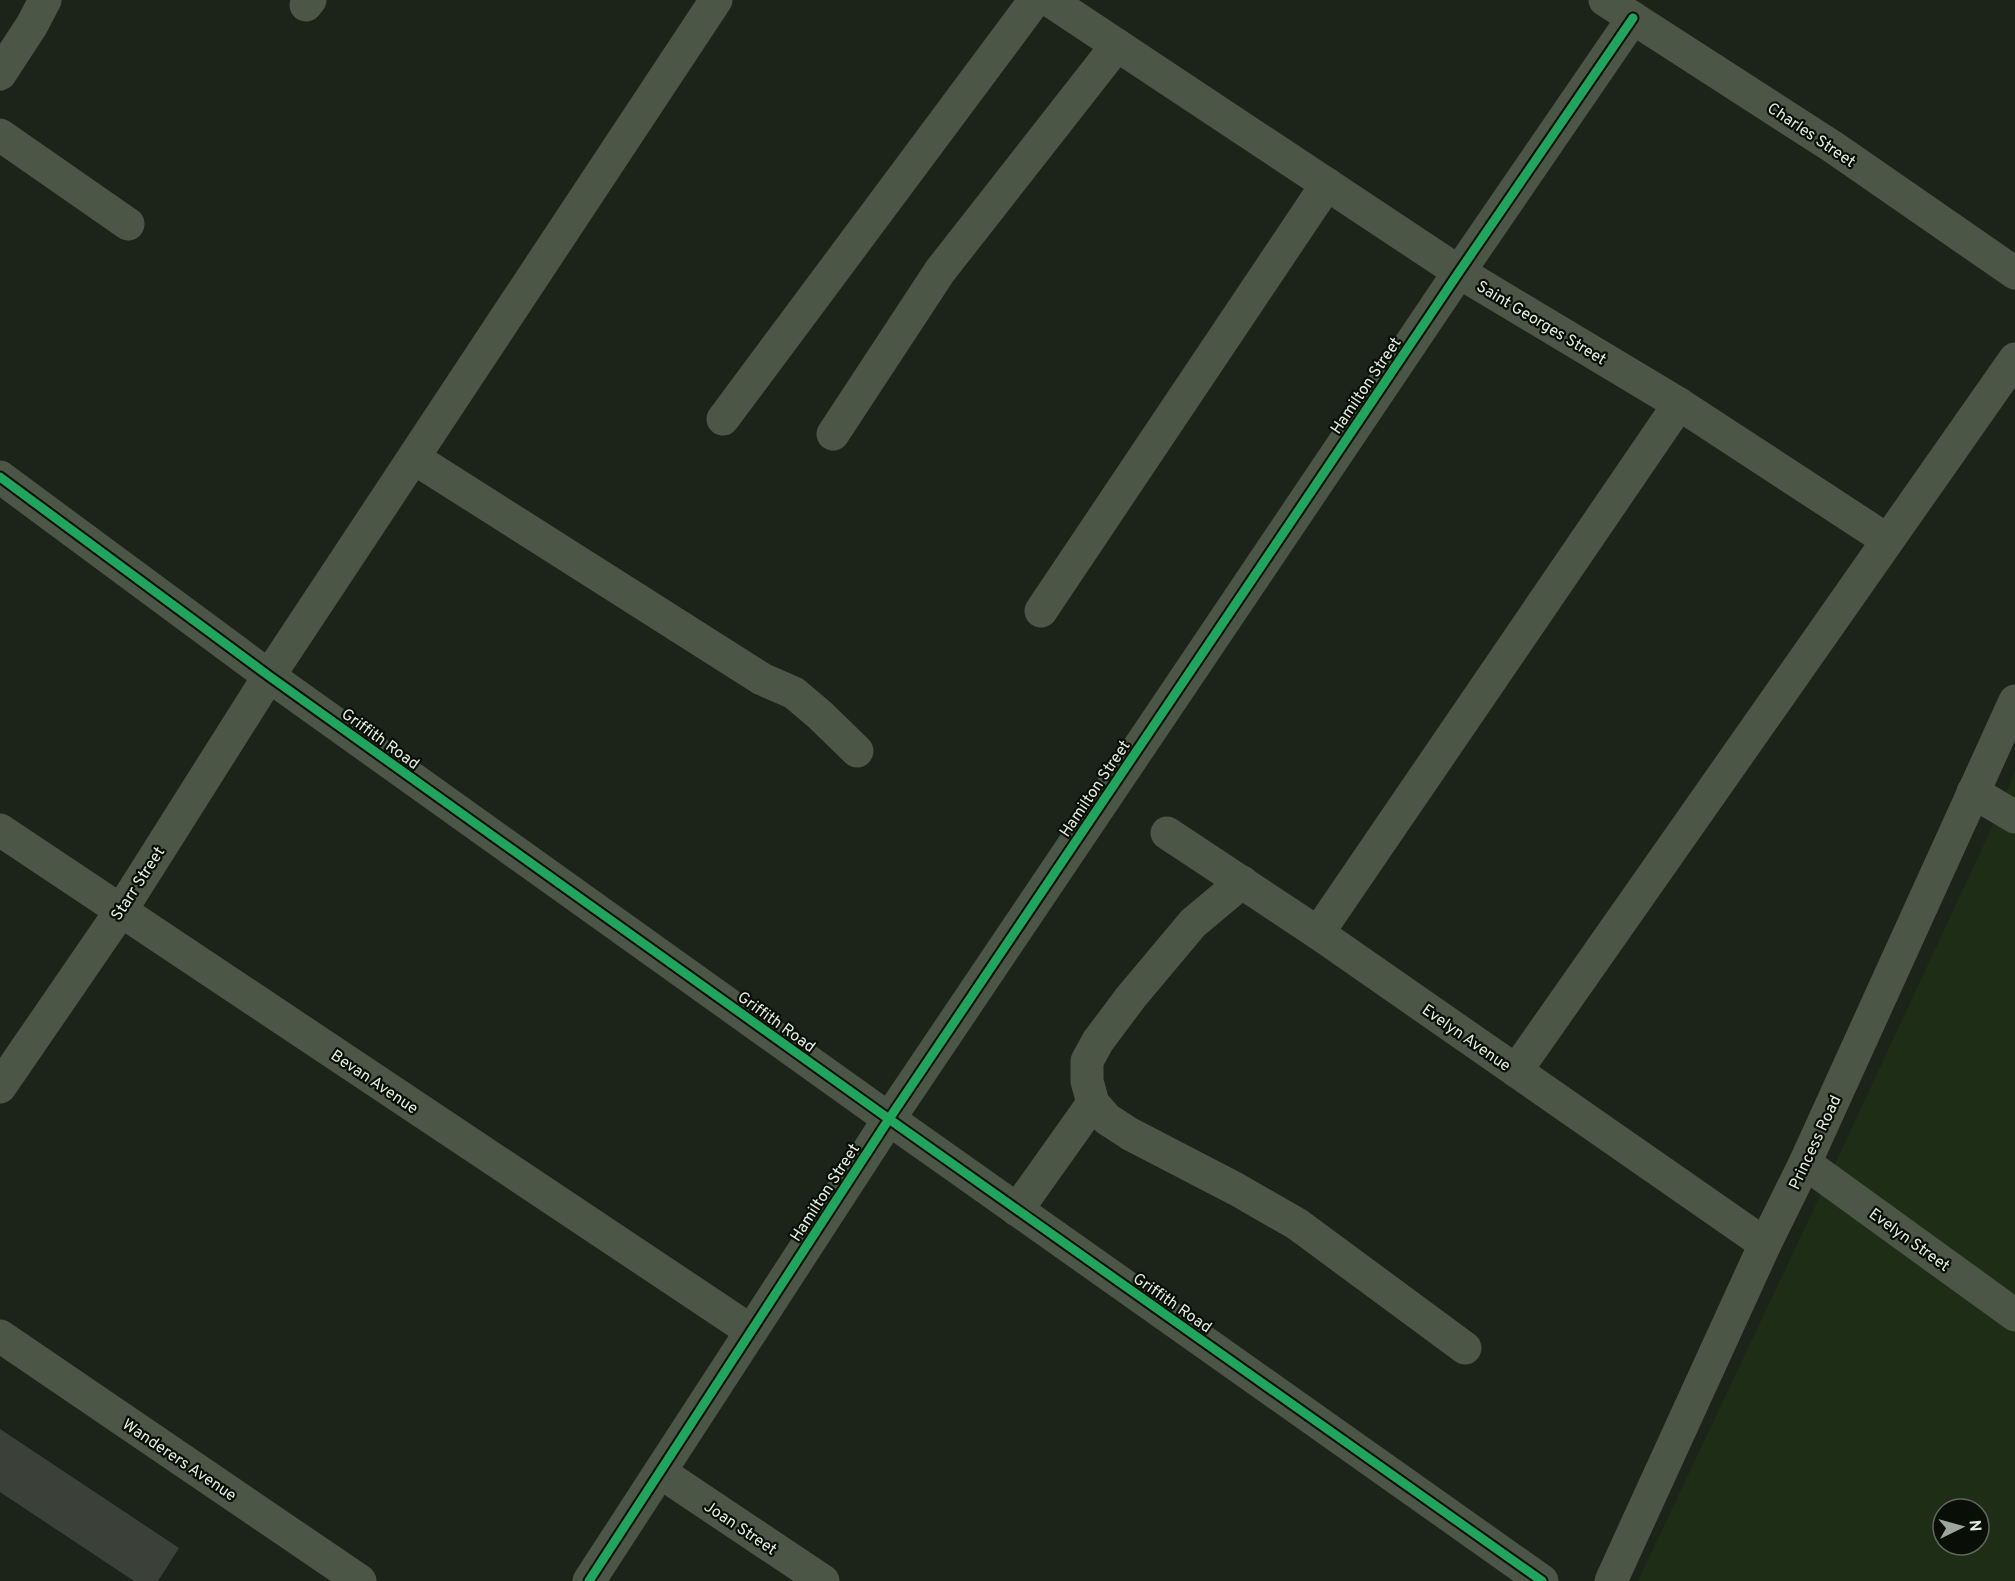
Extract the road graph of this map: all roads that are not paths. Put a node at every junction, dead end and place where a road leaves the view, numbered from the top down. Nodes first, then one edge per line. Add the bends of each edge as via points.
1 (45, 0) edge
2 (716, 0) edge
3 (1035, 0) edge
4 (1049, 0) edge
5 (1605, 0) edge
6 (1633, 18) junction
7 (1117, 45) junction
8 (0, 74) edge
9 (0, 135) edge
10 (1327, 184) junction
11 (128, 224) dead end
12 (1459, 272) junction
13 (2015, 273) edge
14 (2015, 359) edge
15 (1678, 404) junction
16 (723, 419) dead end
17 (833, 434) dead end
18 (414, 458) junction
19 (0, 477) edge
20 (1887, 540) junction
21 (1041, 611) dead end
22 (269, 676) junction
23 (2015, 701) edge
24 (857, 751) dead end
25 (1973, 792) junction
26 (2015, 817) edge
27 (0, 830) edge
28 (1167, 833) dead end
29 (1242, 882) junction
30 (120, 912) junction
31 (1318, 933) junction
32 (1516, 1071) junction
33 (0, 1087) edge
34 (1093, 1103) junction
35 (889, 1119) junction
36 (1805, 1163) junction
37 (1017, 1210) junction
38 (1765, 1244) junction
39 (2015, 1315) edge
40 (751, 1331) junction
41 (0, 1336) edge
42 (1465, 1348) dead end
43 (660, 1472) junction
44 (360, 1581) edge
45 (589, 1581) edge
46 (823, 1581) edge
47 (1542, 1581) edge
48 (1611, 1581) edge

1 - 8 street
2 - 18 street, Starr Street
3 - 16 street
4 - 7 street, Saint Georges Street
5 - 6 street, Charles Street
6 - 12 street, Hamilton Street
6 - 13 street, Charles Street via 1833,147
7 - 10 street, Saint Georges Street
7 - 17 street via 940,271
9 - 11 street
10 - 12 street, Saint Georges Street
10 - 21 street
12 - 15 street, Saint Georges Street
12 - 35 street, Hamilton Street
14 - 20 street
15 - 20 street, Saint Georges Street
15 - 31 street
18 - 22 street, Starr Street
18 - 24 street via 762,679 794,693
19 - 22 street, Griffith Road
20 - 32 street
22 - 30 street, Starr Street
22 - 35 street, Griffith Road
23 - 25 street, Princess Road
25 - 26 street
25 - 36 street, Princess Road
27 - 30 street, Bevan Avenue
28 - 29 street, Evelyn Avenue
29 - 31 street, Evelyn Avenue
29 - 34 street via 1193,923 1098,1041 1087,1061
30 - 33 street, Starr Street
30 - 40 street, Bevan Avenue
31 - 32 street, Evelyn Avenue
32 - 38 street, Evelyn Avenue
34 - 37 street
34 - 42 street via 1107,1119 1131,1134 1297,1224
35 - 37 street, Griffith Road
35 - 40 street, Hamilton Street
36 - 38 street, Princess Road
36 - 39 street, Evelyn Street
37 - 47 street, Griffith Road
38 - 48 street, Princess Road
40 - 43 street, Hamilton Street
41 - 44 street, Wanderers Avenue
43 - 45 street, Hamilton Street
43 - 46 street, Joan Street

